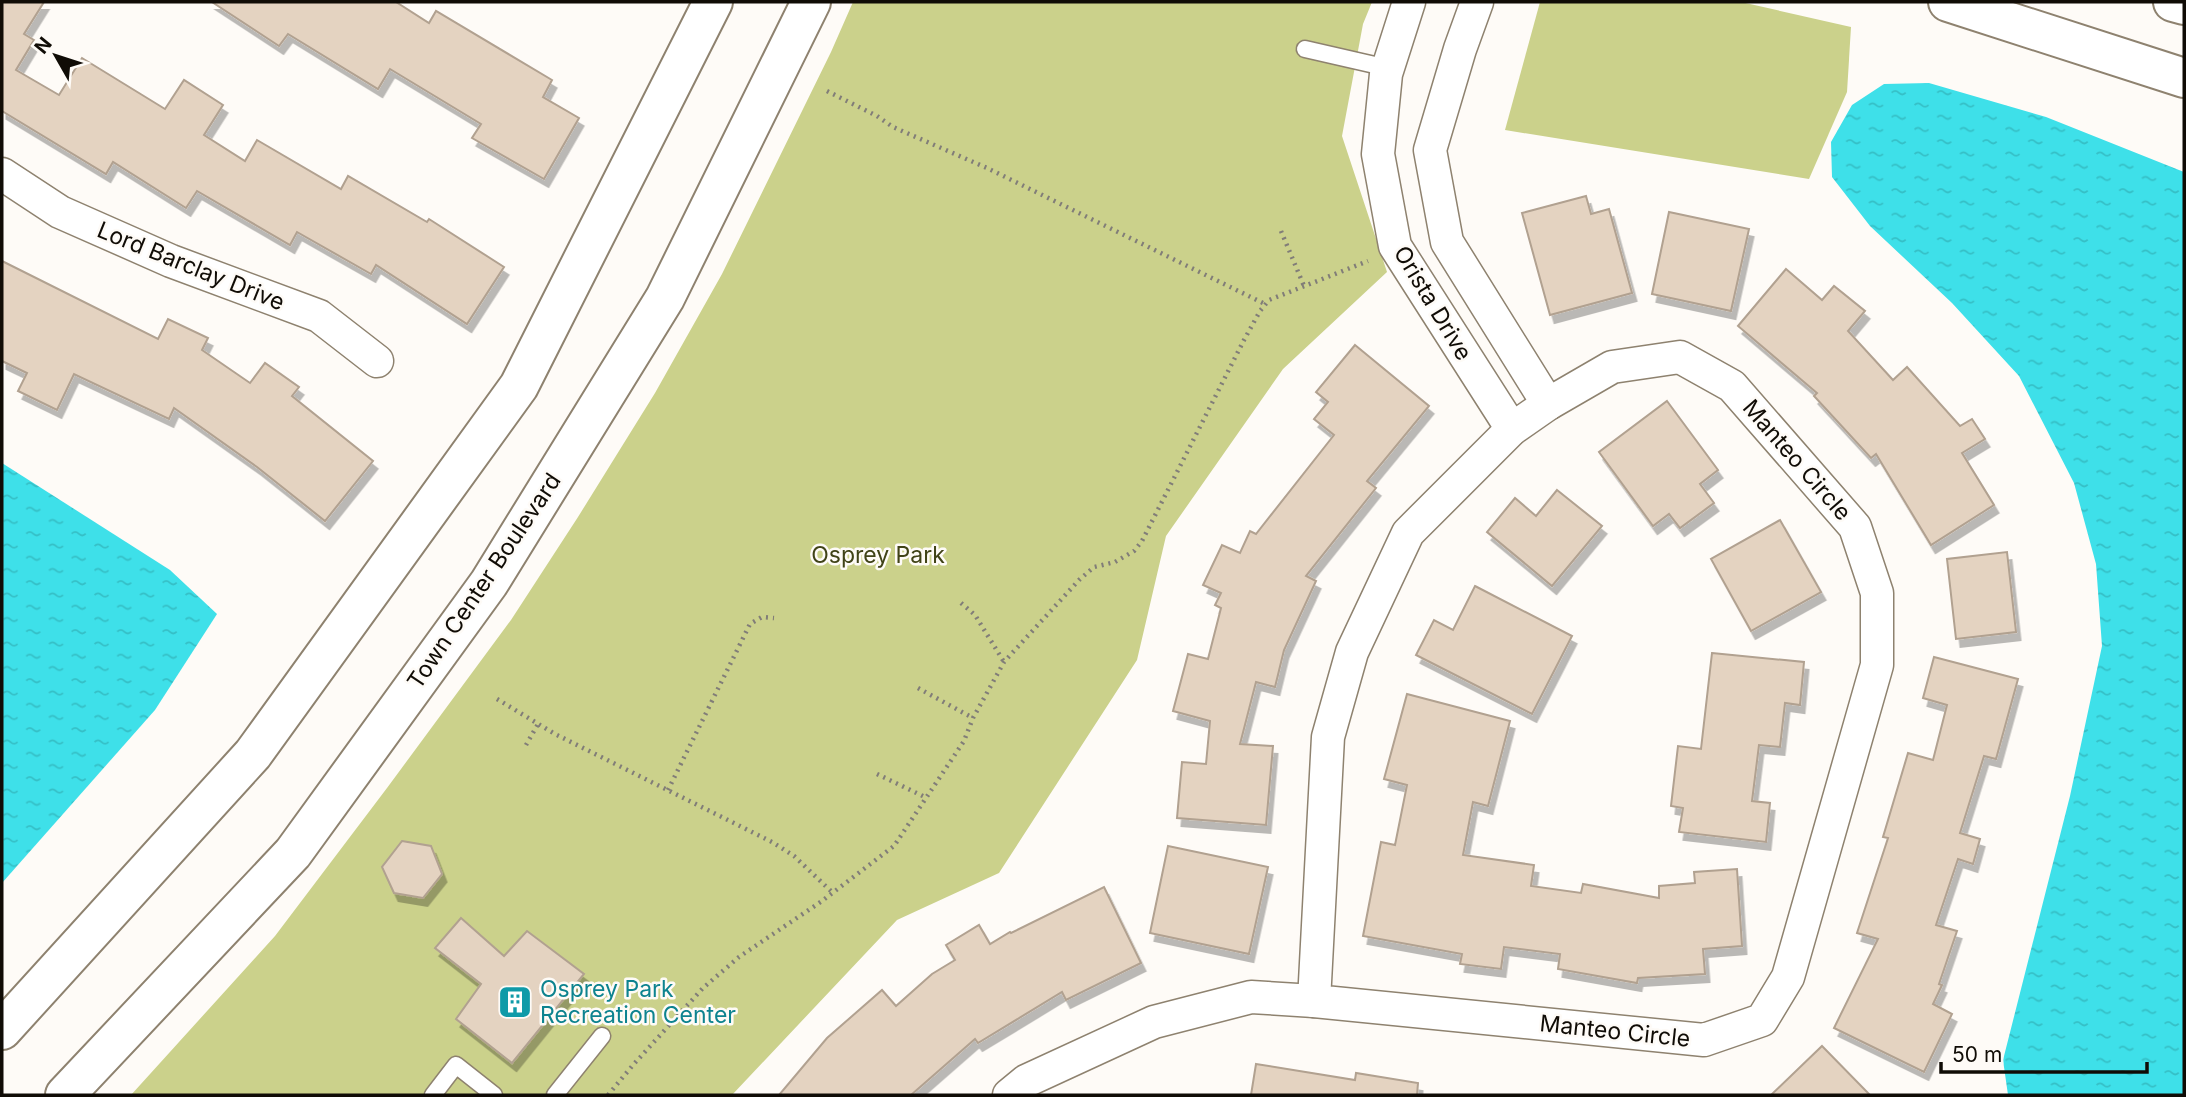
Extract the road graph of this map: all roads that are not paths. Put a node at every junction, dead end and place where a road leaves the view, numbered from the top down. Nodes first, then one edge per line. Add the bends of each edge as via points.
1 (713, 2) edge
2 (811, 2) edge
3 (1409, 2) edge
4 (1477, 2) edge
5 (1948, 2) edge
6 (2173, 2) edge
7 (2184, 5) edge
8 (1305, 48) dead end
9 (1388, 68) junction
10 (2184, 78) edge
11 (2, 174) edge
12 (377, 361) dead end
13 (1548, 404) junction
14 (1512, 429) junction
15 (1314, 1001) junction
16 (2, 1030) edge
17 (602, 1036) dead end
18 (65, 1095) edge
19 (433, 1095) edge
20 (494, 1095) edge
21 (555, 1095) edge
22 (1009, 1095) edge

1 - 16 street via 519,386 253,754
2 - 18 street, Town Center Boulevard via 665,298 489,583 293,853
3 - 9 street, Orista Drive
4 - 13 street, Orista Drive via 1430,150 1447,242
5 - 10 street
6 - 7 street
8 - 9 lane
9 - 14 street, Orista Drive via 1378,154 1395,246
11 - 12 street, Lord Barclay Drive via 60,212 172,261 320,316
13 - 14 street, Manteo Circle
13 - 15 street, Manteo Circle via 1612,367 1680,357 1732,386 1855,527 1877,593 1877,664 1788,977 1762,1020 1704,1040
14 - 15 street, Manteo Circle via 1408,533 1352,652 1328,737
15 - 22 street via 1251,997 1154,1022 1026,1081
17 - 21 lane
19 - 20 lane via 456,1065

